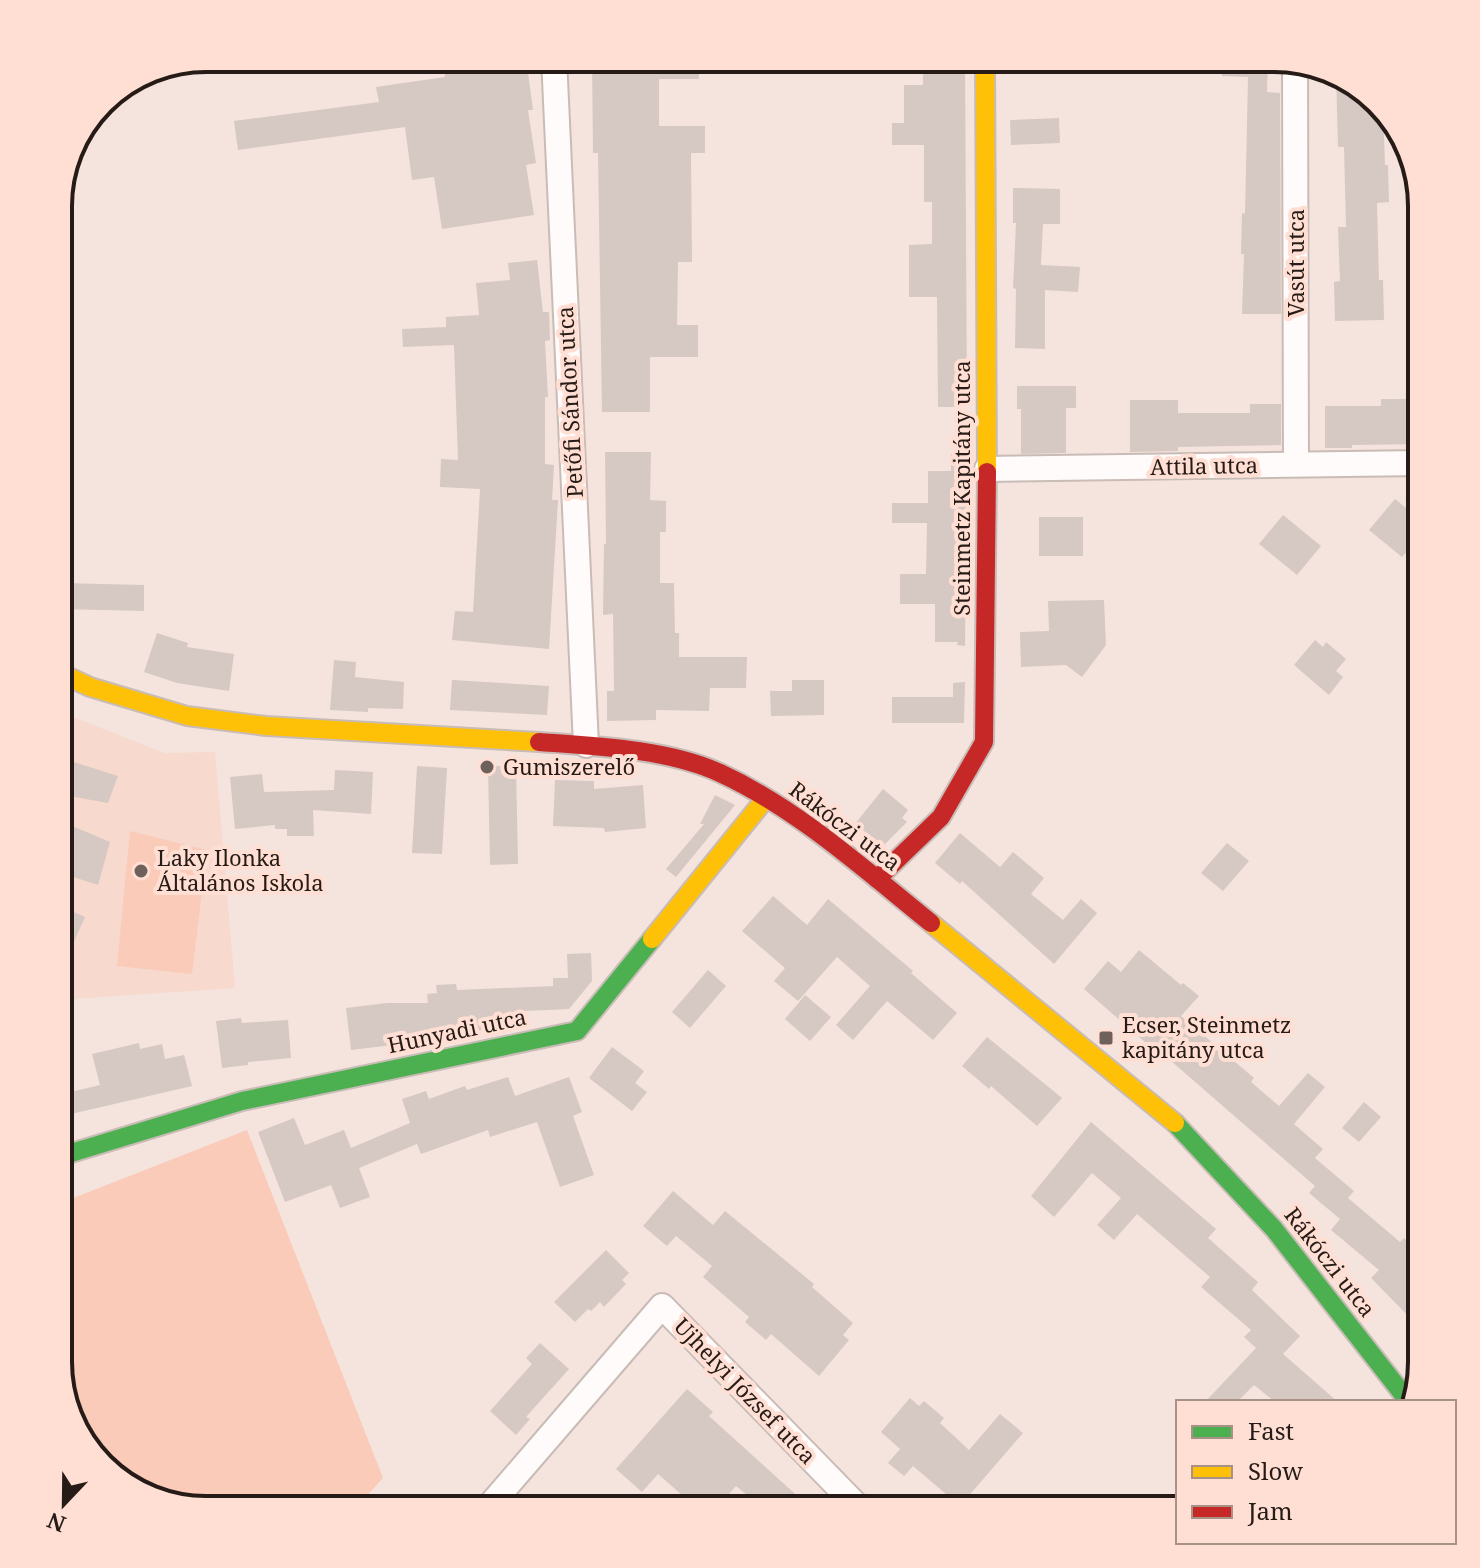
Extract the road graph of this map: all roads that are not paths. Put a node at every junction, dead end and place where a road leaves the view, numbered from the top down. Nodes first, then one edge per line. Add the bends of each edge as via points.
1 (555, 72) edge
2 (985, 72) edge
3 (1295, 74) edge
4 (1408, 463) edge
5 (1296, 464) junction
6 (987, 469) junction
7 (72, 679) edge
8 (586, 745) junction
9 (766, 798) junction
10 (877, 879) junction
11 (72, 1153) edge
12 (1403, 1395) edge
13 (498, 1496) edge
14 (847, 1496) edge

1 - 8 street, Petőfi Sándor utca
2 - 6 street, Steinmetz Kapitány utca
3 - 5 street, Vasút utca
4 - 5 street, Attila utca
5 - 6 street, Attila utca
6 - 10 street, Steinmetz Kapitány utca via 984,742 941,817
7 - 8 street, Rákóczi utca via 187,716 266,726
8 - 9 street, Rákóczi utca via 693,763
9 - 10 street, Rákóczi utca
9 - 11 street, Hunyadi utca via 577,1031 242,1101
10 - 12 street, Rákóczi utca via 1168,1115 1274,1229
13 - 14 street, Ujhelyi József utca via 662,1306

